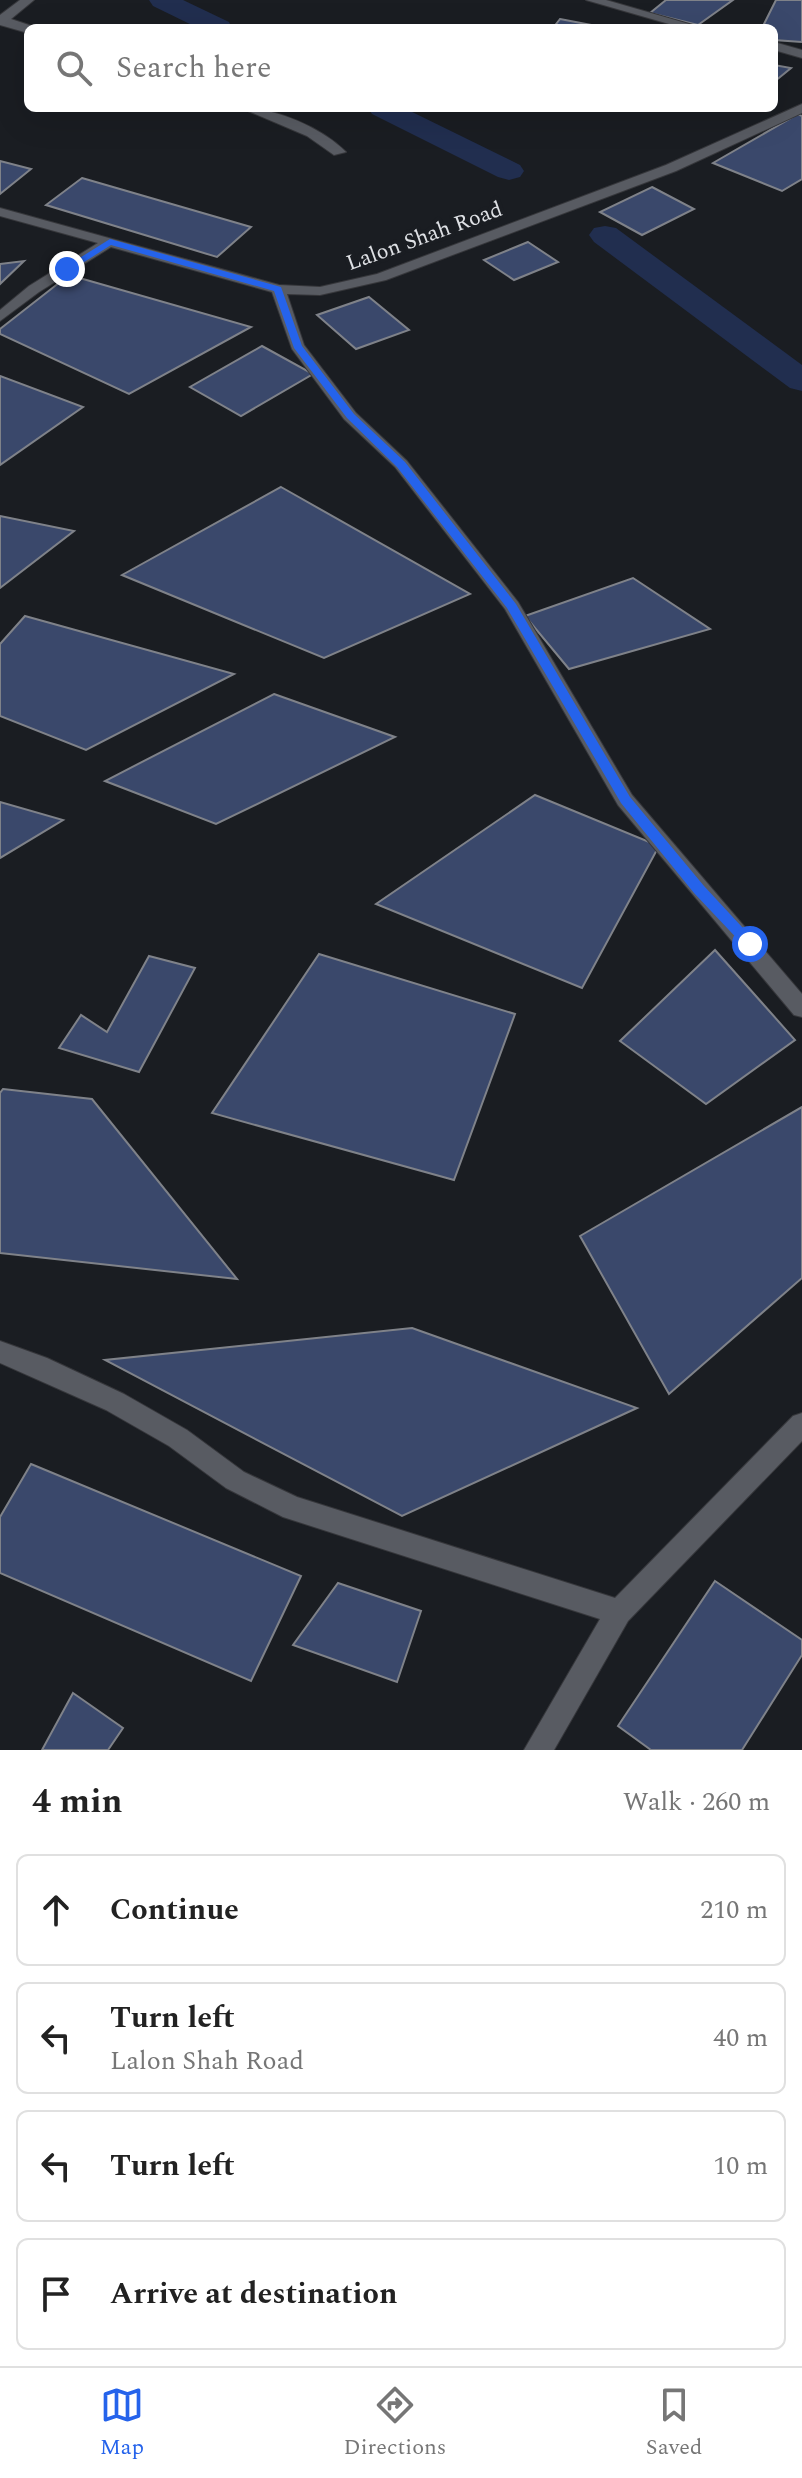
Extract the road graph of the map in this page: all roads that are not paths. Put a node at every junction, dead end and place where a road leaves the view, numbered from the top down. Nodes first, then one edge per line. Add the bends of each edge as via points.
1 (28, 0) edge
2 (592, 0) edge
3 (0, 20) edge
4 (682, 24) edge
5 (24, 28) edge
6 (778, 47) edge
7 (802, 54) edge
8 (802, 108) edge
9 (257, 112) edge
10 (339, 152) dead end
11 (0, 212) edge
12 (110, 242) junction
13 (278, 289) junction
14 (0, 317) edge
15 (802, 1009) edge
16 (0, 1352) edge
17 (802, 1424) edge
18 (619, 1612) junction
19 (538, 1750) edge

1 - 3 street
2 - 4 street
3 - 5 street
6 - 7 street
8 - 13 street, Lalon Shah Road via 671,168 381,277 320,291
9 - 10 street via 312,133
11 - 12 street, Lalon Shah Road
12 - 13 street, Lalon Shah Road
12 - 14 street
13 - 15 street via 297,346 350,416 401,464 512,606 625,800
16 - 18 street via 115,1402 178,1438 235,1480 292,1508
17 - 18 street
18 - 19 street

